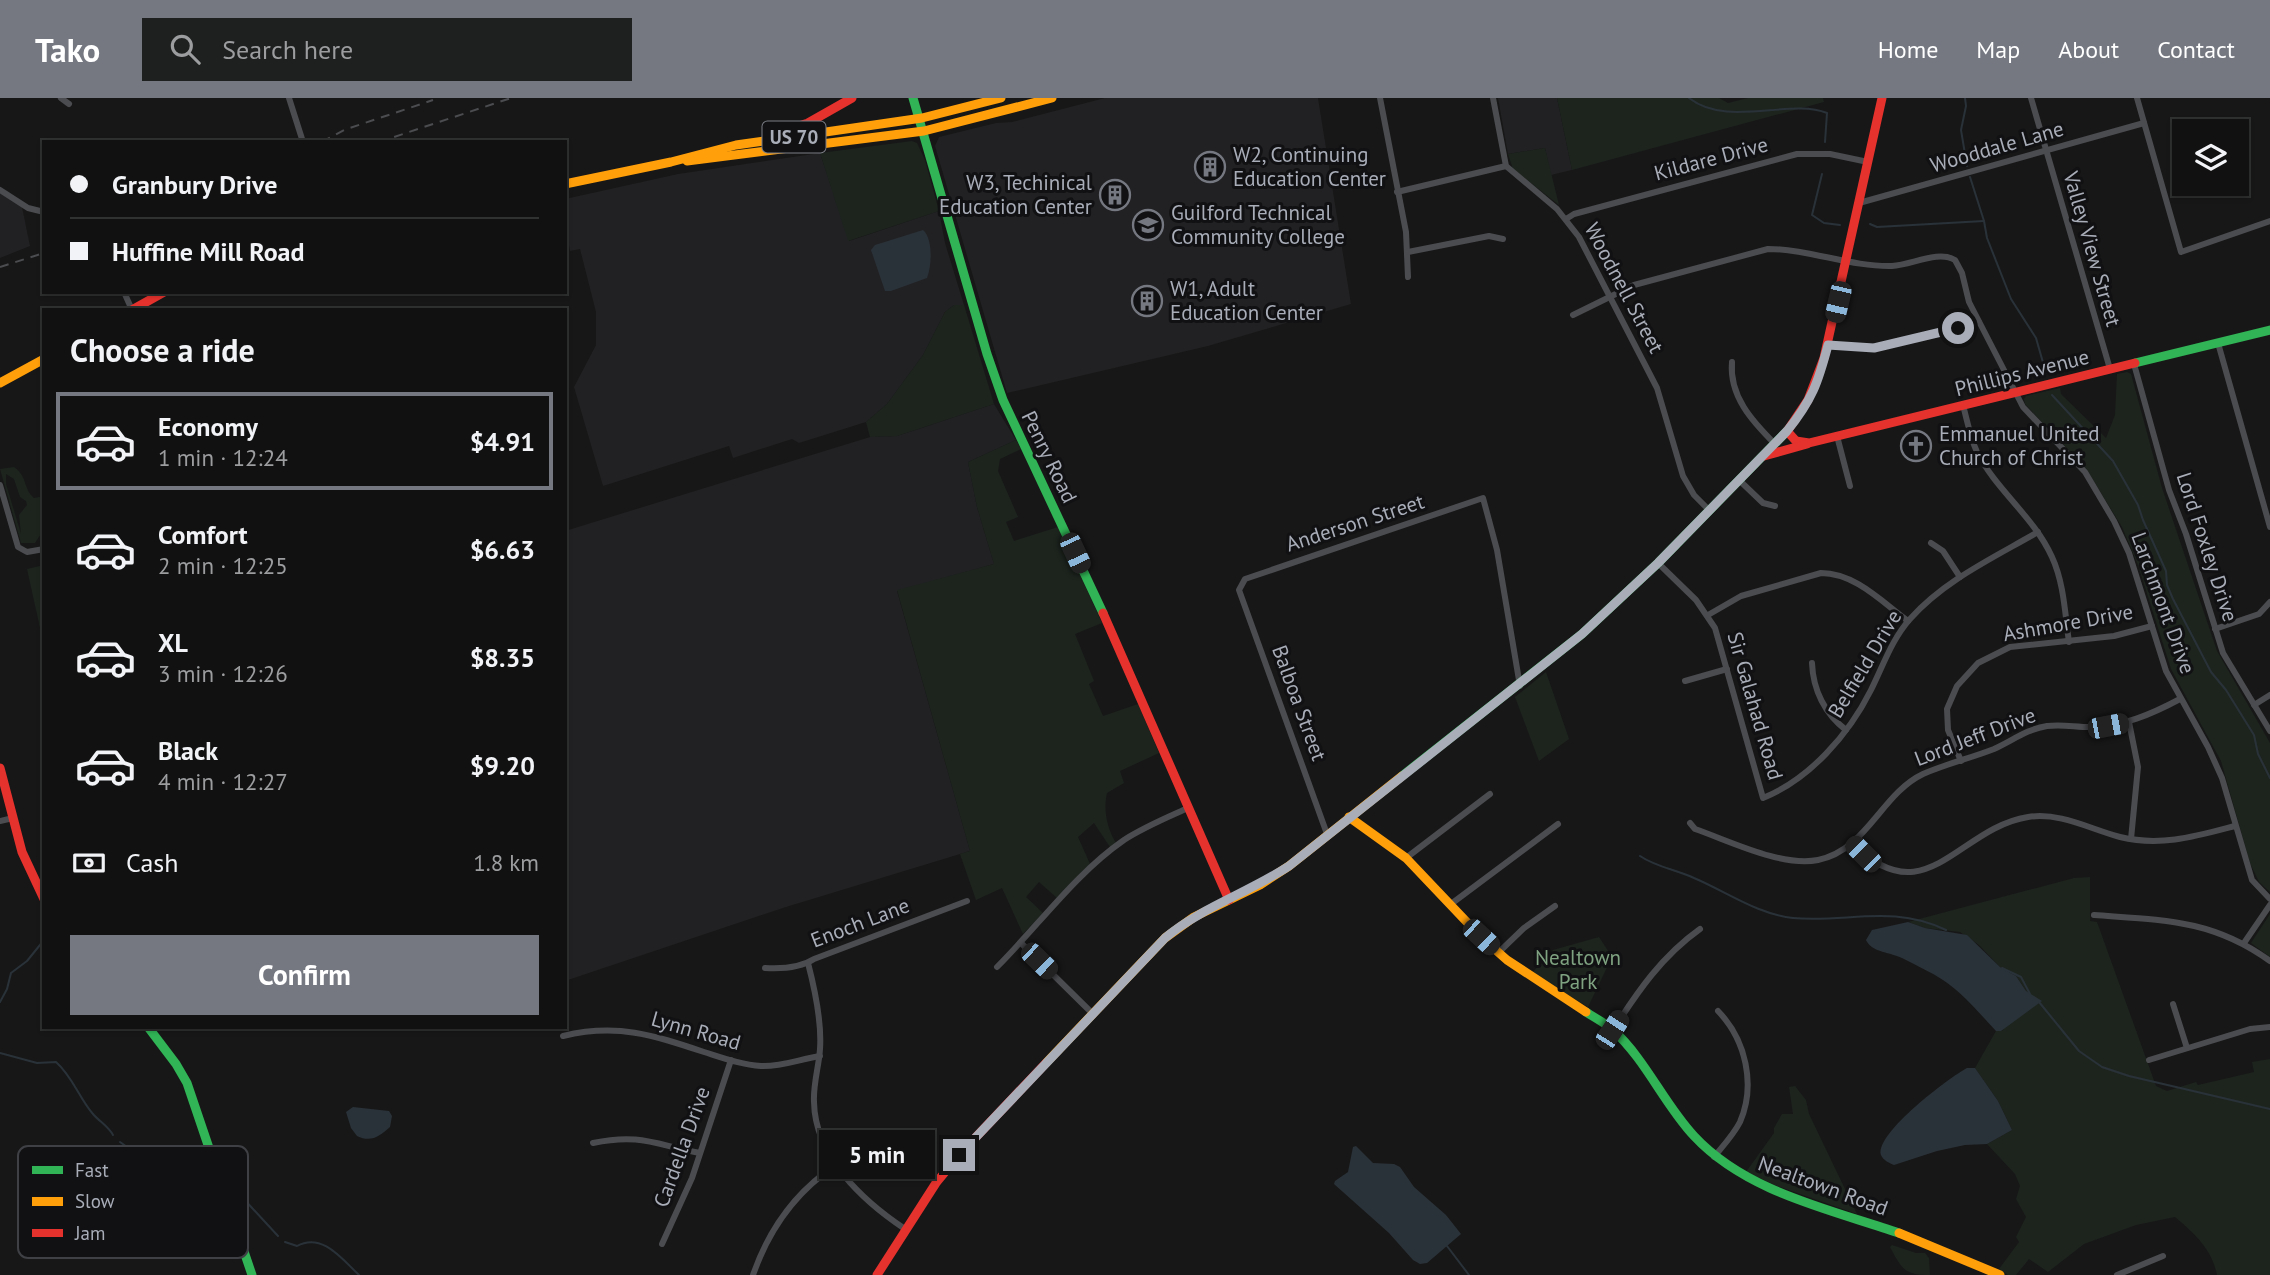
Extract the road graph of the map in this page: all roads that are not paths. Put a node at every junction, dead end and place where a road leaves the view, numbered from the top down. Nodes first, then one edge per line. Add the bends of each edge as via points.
1 (61, 98) edge
2 (289, 98) edge
3 (852, 98) edge
4 (915, 98) edge
5 (1001, 98) edge
6 (1052, 98) edge
7 (1380, 98) edge
8 (1493, 98) edge
9 (1882, 98) edge
10 (2032, 98) edge
11 (2137, 98) edge
12 (1035, 101) edge
13 (69, 104) dead end
14 (920, 118) junction
15 (2144, 123) junction
16 (924, 131) junction
17 (302, 140) edge
18 (736, 145) junction
19 (2045, 151) junction
20 (671, 162) junction
21 (1868, 163) junction
22 (1506, 166) junction
23 (567, 184) edge
24 (0, 190) edge
25 (1397, 192) junction
26 (1859, 203) junction
27 (42, 212) edge
28 (1566, 219) junction
29 (2270, 221) edge
30 (1503, 239) dead end
31 (1408, 253) junction
32 (1847, 260) junction
33 (1408, 277) dead end
34 (160, 294) edge
35 (1609, 296) junction
36 (136, 308) edge
37 (1573, 315) dead end
38 (1979, 322) junction
39 (2270, 330) edge
40 (2218, 343) junction
41 (1828, 345) junction
42 (42, 360) edge
43 (1732, 362) dead end
44 (2134, 364) junction
45 (2110, 369) junction
46 (0, 383) edge
47 (2015, 392) junction
48 (1963, 405) junction
49 (1787, 431) junction
50 (1837, 436) junction
51 (1809, 443) junction
52 (1775, 444) junction
53 (1762, 457) junction
54 (1739, 480) junction
55 (0, 485) edge
56 (1850, 486) dead end
57 (1775, 506) dead end
58 (1709, 510) junction
59 (2270, 527) edge
60 (2038, 532) junction
61 (1931, 543) dead end
62 (42, 548) edge
63 (1658, 563) junction
64 (1960, 577) junction
65 (1241, 584) joint
66 (2270, 601) edge
67 (1708, 615) junction
68 (1908, 621) junction
69 (2152, 626) junction
70 (2216, 629) junction
71 (2069, 642) junction
72 (1812, 663) dead end
73 (1727, 669) junction
74 (1685, 681) dead end
75 (1520, 685) junction
76 (2270, 695) edge
77 (2180, 699) junction
78 (2255, 705) junction
79 (2129, 722) junction
80 (1846, 730) junction
81 (2270, 731) edge
82 (1961, 761) junction
83 (0, 768) edge
84 (1490, 794) dead end
85 (1763, 797) joint
86 (1188, 808) junction
87 (1349, 817) junction
88 (13, 818) junction
89 (0, 821) edge
90 (1558, 824) dead end
91 (1690, 824) dead end
92 (2235, 826) junction
93 (1327, 834) junction
94 (2131, 839) junction
95 (1853, 844) junction
96 (1406, 858) junction
97 (42, 895) edge
98 (2270, 899) edge
99 (1229, 900) junction
100 (967, 901) dead end
101 (1451, 904) junction
102 (2270, 905) edge
103 (1555, 906) dead end
104 (2094, 915) dead end
105 (1700, 929) dead end
106 (1021, 943) junction
107 (2244, 943) junction
108 (1497, 953) junction
109 (2270, 961) edge
110 (808, 963) junction
111 (997, 967) dead end
112 (765, 968) dead end
113 (2174, 1004) dead end
114 (1718, 1011) dead end
115 (1093, 1014) junction
116 (2270, 1027) edge
117 (150, 1029) edge
118 (1612, 1030) junction
119 (563, 1036) dead end
120 (2187, 1048) junction
121 (820, 1056) junction
122 (731, 1060) junction
123 (2149, 1060) dead end
124 (593, 1143) dead end
125 (208, 1146) edge
126 (700, 1153) junction
127 (1714, 1157) junction
128 (836, 1165) junction
129 (905, 1229) junction
130 (662, 1244) dead end
131 (2163, 1255) dead end
132 (246, 1258) edge
133 (252, 1275) edge
134 (753, 1275) edge
135 (877, 1275) edge
136 (2000, 1275) edge
137 (2118, 1275) edge

1 - 13 street
2 - 17 street
3 - 18 main road via 808,123
4 - 14 main road, Penry Road
5 - 14 main road, US 70
6 - 12 main road, US 70
7 - 25 street
8 - 22 street
9 - 21 main road
10 - 19 street, Valley View Street
11 - 15 street
12 - 16 main road, US 70
14 - 16 main road, Penry Road
14 - 18 main road, US 70
15 - 19 street, Wooddale Lane
15 - 29 street via 2181,252
16 - 20 main road, US 70
16 - 86 main road, Penry Road via 1003,400
18 - 20 main road, US 70
19 - 26 street, Wooddale Lane
19 - 45 street, Valley View Street
20 - 23 main road, US 70
21 - 26 main road
21 - 28 street, Kildare Drive via 1830,154 1797,154
22 - 25 street
22 - 28 street, Woodnell Street
24 - 27 street
25 - 31 street
26 - 32 main road
28 - 35 street, Woodnell Street
30 - 31 street via 1489,236
31 - 33 street
32 - 35 street via 1768,249
32 - 38 street, Larchmont Drive via 1881,266 1943,256 1955,260
32 - 41 main road
34 - 36 main road
35 - 37 street
35 - 58 street, Woodnell Street via 1657,388 1683,476
38 - 41 street via 1874,348
38 - 47 street, Larchmont Drive
39 - 40 main road, Phillips Avenue
40 - 44 main road, Phillips Avenue
40 - 59 street
41 - 49 main road via 1818,383
42 - 46 main road
43 - 52 street via 1737,396
44 - 45 main road, Phillips Avenue
44 - 70 street, Lord Foxley Drive via 2169,490
45 - 47 main road, Phillips Avenue
47 - 48 main road, Phillips Avenue
47 - 69 street, Larchmont Drive via 2096,489 2129,553
48 - 50 main road, Phillips Avenue
48 - 60 street via 1976,451
49 - 51 main road via 1796,442
49 - 52 main road
50 - 51 main road, Phillips Avenue
50 - 56 street
51 - 53 main road, Phillips Avenue
52 - 53 main road
53 - 54 main road
54 - 57 street via 1763,503
54 - 58 main road
55 - 62 street via 18,547 27,552
58 - 63 main road
60 - 64 street, Belfield Drive
60 - 71 street via 2060,580
61 - 64 street via 1943,551
63 - 67 street, Sir Galahad Road
63 - 75 main road
64 - 68 street, Belfield Drive
65 - 75 street, Anderson Street via 1258,573 1483,498 1497,550
65 - 93 street, Balboa Street via 1239,590
66 - 70 street via 2259,614
67 - 68 street via 1741,596 1834,573 1847,576
67 - 73 street, Sir Galahad Road
68 - 80 street, Belfield Drive
69 - 71 street, Ashmore Drive
69 - 77 street, Larchmont Drive
70 - 78 street, Lord Foxley Drive via 2223,653
71 - 82 street, Ashmore Drive via 2010,647 1965,675 1947,709 1948,730
72 - 80 street via 1827,712
73 - 74 street
73 - 85 street, Sir Galahad Road
75 - 87 main road
76 - 78 street
77 - 79 street, Lord Jeff Drive
77 - 92 street, Larchmont Drive via 2216,763
78 - 81 street, Lord Foxley Drive
79 - 82 street, Lord Jeff Drive via 2046,726
79 - 94 street via 2138,767
80 - 85 street, Belfield Drive via 1794,783
82 - 95 street, Lord Jeff Drive via 1913,780
83 - 88 main road
84 - 96 street
86 - 99 main road, Penry Road
86 - 106 street via 1123,841 1060,898
87 - 93 main road
87 - 96 main road, Nealtown Road
88 - 89 street
88 - 97 main road via 25,862
90 - 101 street
91 - 95 street, Lord Jeff Drive via 1792,861 1822,859
92 - 94 street via 2179,840
92 - 98 street, Larchmont Drive via 2252,880
93 - 99 main road via 1289,866
94 - 95 street via 2063,819 2026,817 1986,832 1946,860 1917,871 1882,866
96 - 101 main road, Nealtown Road
99 - 115 main road via 1194,916 1165,938
100 - 110 street, Enoch Lane
101 - 108 main road, Nealtown Road
102 - 107 street
103 - 108 street
104 - 107 street via 2195,925
105 - 118 street via 1654,970
106 - 111 street
106 - 115 street
107 - 109 street
108 - 118 main road, Nealtown Road
110 - 112 street, Enoch Lane
110 - 121 street
113 - 120 street
114 - 127 street via 1734,1032 1749,1086 1739,1123
115 - 129 main road via 959,1155
116 - 120 street
117 - 125 main road via 187,1083
118 - 127 main road, Nealtown Road
119 - 122 street, Lynn Road via 598,1029 626,1030
120 - 123 street
121 - 122 street, Lynn Road via 762,1066
121 - 128 street via 814,1108
122 - 126 street, Cardella Drive
124 - 126 street via 640,1139
126 - 130 street, Cardella Drive
127 - 136 main road, Nealtown Road via 1770,1188 1922,1241
128 - 129 street via 864,1197
128 - 134 street via 785,1211 766,1241
129 - 135 main road
131 - 137 street
132 - 133 main road

